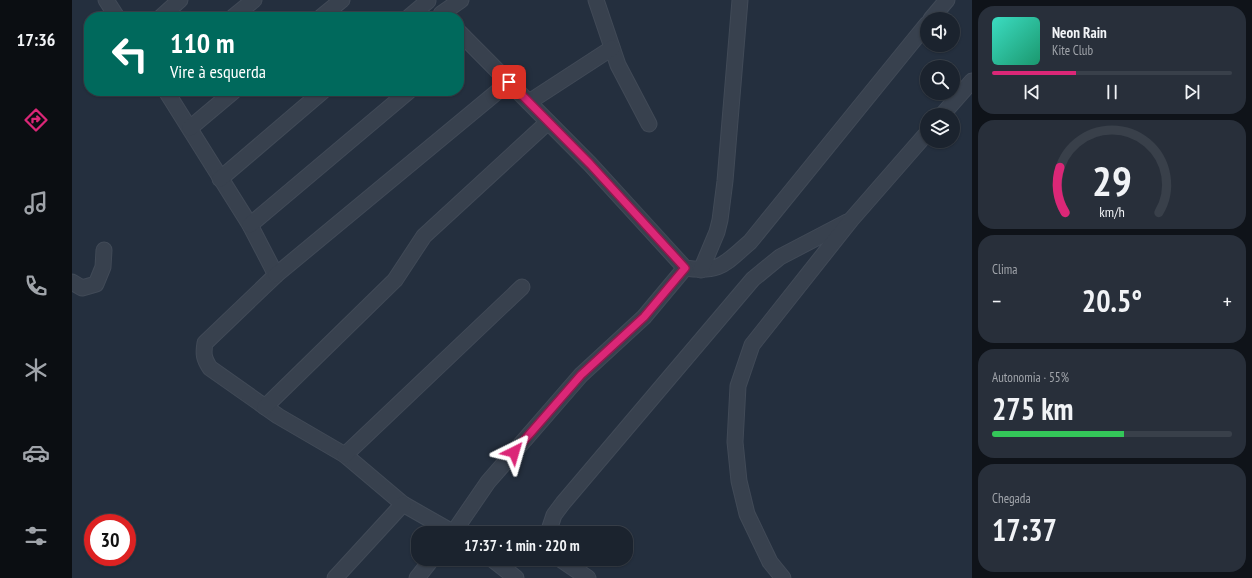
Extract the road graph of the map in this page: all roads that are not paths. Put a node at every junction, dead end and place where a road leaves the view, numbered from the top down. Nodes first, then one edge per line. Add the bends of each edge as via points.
1 (106, 0) edge
2 (180, 0) edge
3 (254, 0) edge
4 (342, 0) edge
5 (428, 0) edge
6 (461, 0) edge
7 (596, 0) edge
8 (740, 0) edge
9 (947, 0) edge
10 (114, 12) edge
11 (167, 12) edge
12 (239, 12) edge
13 (327, 12) edge
14 (415, 12) edge
15 (439, 12) edge
16 (446, 12) edge
17 (937, 12) edge
18 (920, 33) edge
19 (464, 43) edge
20 (612, 48) junction
21 (972, 81) edge
22 (509, 82) junction
23 (169, 96) edge
24 (228, 96) edge
25 (317, 96) edge
26 (404, 96) edge
27 (529, 102) junction
28 (948, 108) edge
29 (548, 122) junction
30 (649, 124) dead end
31 (190, 128) junction
32 (920, 140) edge
33 (220, 179) junction
34 (851, 220) junction
35 (250, 225) junction
36 (104, 250) dead end
37 (685, 268) junction
38 (701, 270) junction
39 (276, 275) junction
40 (72, 282) edge
41 (522, 287) dead end
42 (265, 407) junction
43 (345, 455) junction
44 (403, 504) junction
45 (442, 526) edge
46 (459, 526) edge
47 (550, 526) edge
48 (426, 566) edge
49 (501, 566) edge
50 (570, 566) edge
51 (335, 578) edge
52 (416, 578) edge
53 (516, 578) edge
54 (588, 578) edge
55 (783, 578) edge

1 - 10 street
2 - 11 street
3 - 12 street
4 - 13 street
5 - 14 street
5 - 15 street
6 - 16 street
7 - 20 street
8 - 38 street via 720,220
9 - 17 street
18 - 38 street via 750,242 722,267
19 - 22 street
20 - 27 street
20 - 30 street
21 - 28 street
22 - 27 street
22 - 39 street
23 - 31 street
24 - 31 street
25 - 33 street
26 - 35 street
27 - 29 street
29 - 37 street
29 - 42 street via 424,236 395,280
31 - 33 street
32 - 34 street
33 - 35 street
34 - 47 street via 780,257 753,279 567,497 554,515
34 - 55 street via 752,346 738,386 735,442 739,481 747,514 770,562
35 - 39 street
36 - 40 street via 103,267 96,284 82,288
37 - 38 street
37 - 46 street via 644,317 581,375 540,421 488,482
39 - 42 street via 213,333 204,343 203,352 210,368
41 - 43 street
42 - 43 street
43 - 44 street
44 - 45 street
44 - 51 street
48 - 52 street
49 - 53 street
50 - 54 street

